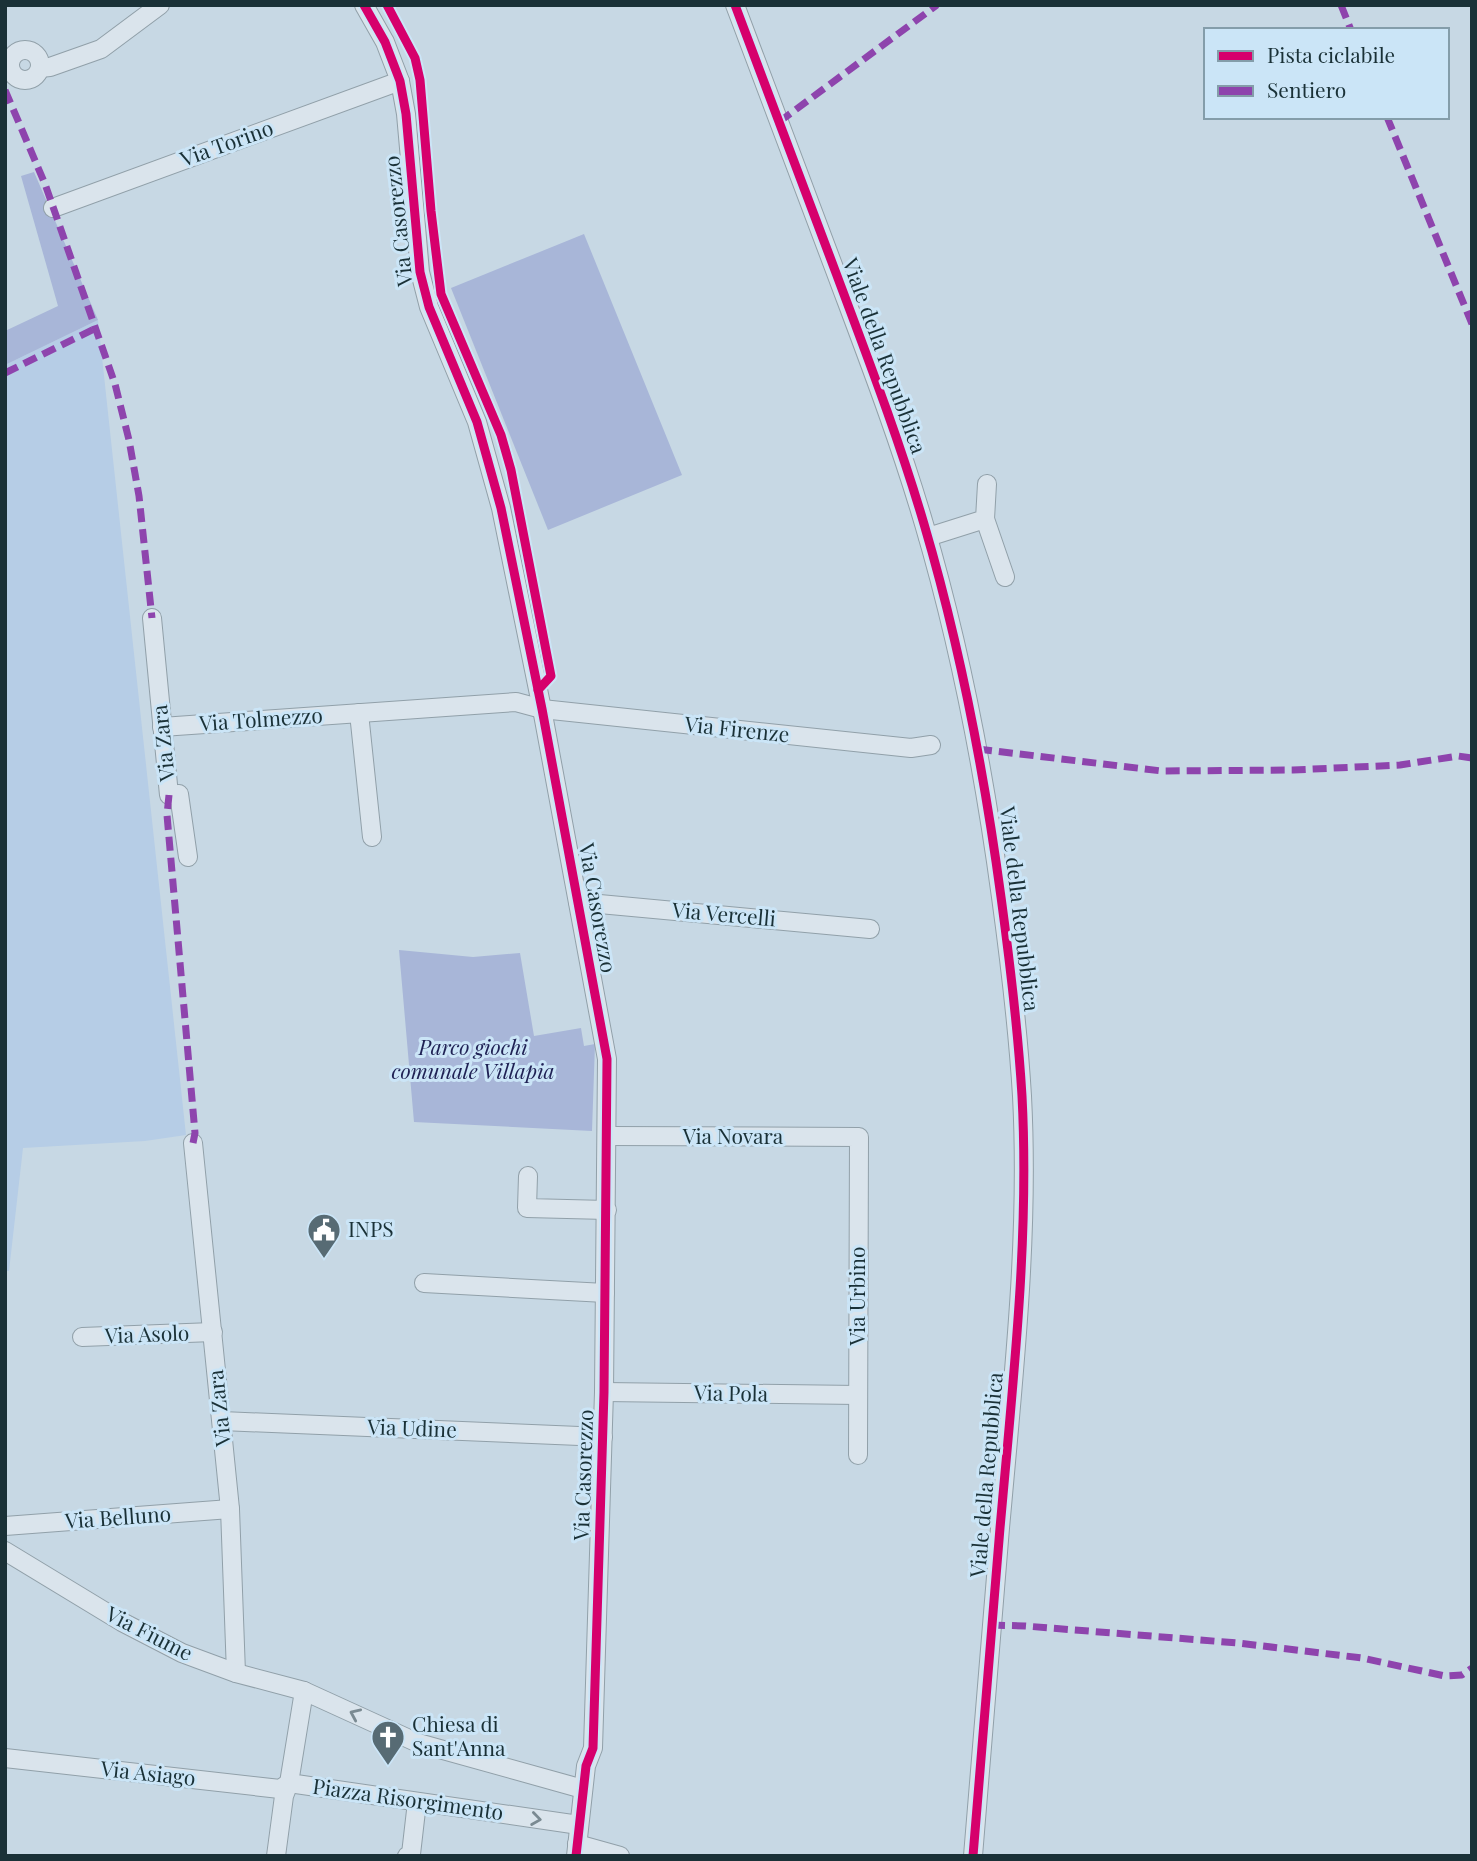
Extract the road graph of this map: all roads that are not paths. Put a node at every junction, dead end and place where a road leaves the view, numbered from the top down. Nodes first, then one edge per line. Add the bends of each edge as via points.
1 (364, 5) edge
2 (734, 5) edge
3 (155, 7) edge
4 (40, 68) dead end
5 (400, 81) junction
6 (53, 208) dead end
7 (987, 484) dead end
8 (985, 519) junction
9 (928, 537) junction
10 (1005, 577) dead end
11 (152, 618) dead end
12 (542, 709) junction
13 (359, 713) junction
14 (162, 727) junction
15 (931, 745) dead end
16 (372, 837) dead end
17 (188, 857) dead end
18 (578, 902) junction
19 (870, 929) dead end
20 (608, 1136) junction
21 (859, 1137) joint
22 (193, 1143) dead end
23 (528, 1176) dead end
24 (607, 1210) junction
25 (424, 1283) dead end
26 (605, 1293) junction
27 (213, 1332) junction
28 (82, 1337) dead end
29 (604, 1392) junction
30 (858, 1395) junction
31 (222, 1421) junction
32 (603, 1437) junction
33 (858, 1455) dead end
34 (230, 1509) junction
35 (5, 1526) edge
36 (5, 1551) edge
37 (236, 1673) junction
38 (304, 1691) junction
39 (5, 1758) edge
40 (289, 1783) junction
41 (583, 1789) junction
42 (417, 1802) junction
43 (579, 1825) junction
44 (577, 1850) edge
45 (276, 1856) edge
46 (407, 1856) edge
47 (620, 1856) edge
48 (973, 1856) edge

1 - 5 street, Via Casorezzo
2 - 9 street, Viale della Repubblica via 889,415
3 - 4 street via 101,49
5 - 6 street, Via Torino
5 - 12 street, Via Casorezzo via 424,290 477,422 501,508
7 - 8 street
8 - 9 street
8 - 10 street
9 - 48 street, Viale della Repubblica via 964,678 989,807 1022,1099 1021,1283
11 - 14 street, Via Zara
12 - 13 street, Via Tolmezzo via 516,702
12 - 15 street, Via Firenze via 911,748
12 - 18 street, Via Casorezzo
13 - 14 street, Via Tolmezzo
13 - 16 street
14 - 17 street, Via Zara via 169,795 179,794
18 - 19 street, Via Vercelli
18 - 20 street, Via Casorezzo via 607,1059
20 - 21 street, Via Novara
20 - 24 street, Via Casorezzo
21 - 30 street, Via Urbino
22 - 27 street, Via Zara
23 - 24 street via 527,1208
24 - 26 street, Via Casorezzo
25 - 26 street
26 - 29 street, Via Casorezzo
27 - 28 street, Via Asolo
27 - 31 street, Via Zara
29 - 30 street, Via Pola
29 - 32 street, Via Casorezzo
30 - 33 street, Via Urbino
31 - 32 street, Via Udine
31 - 34 street, Via Zara
32 - 41 street, Via Casorezzo via 593,1748
34 - 35 street, Via Belluno
34 - 37 street, Via Zara
36 - 37 street, Via Fiume via 134,1628
37 - 38 street, Via Fiume
38 - 40 street, Piazza Risorgimento
41 -> 38 street via 418,1743
39 - 40 street, Via Asiago via 280,1789
40 - 42 street, Piazza Risorgimento
40 - 45 street
41 - 43 street, Via Casorezzo
42 -> 43 street, Piazza Risorgimento
42 - 46 street via 411,1854
43 - 44 street, Via Casorezzo
44 - 47 street

